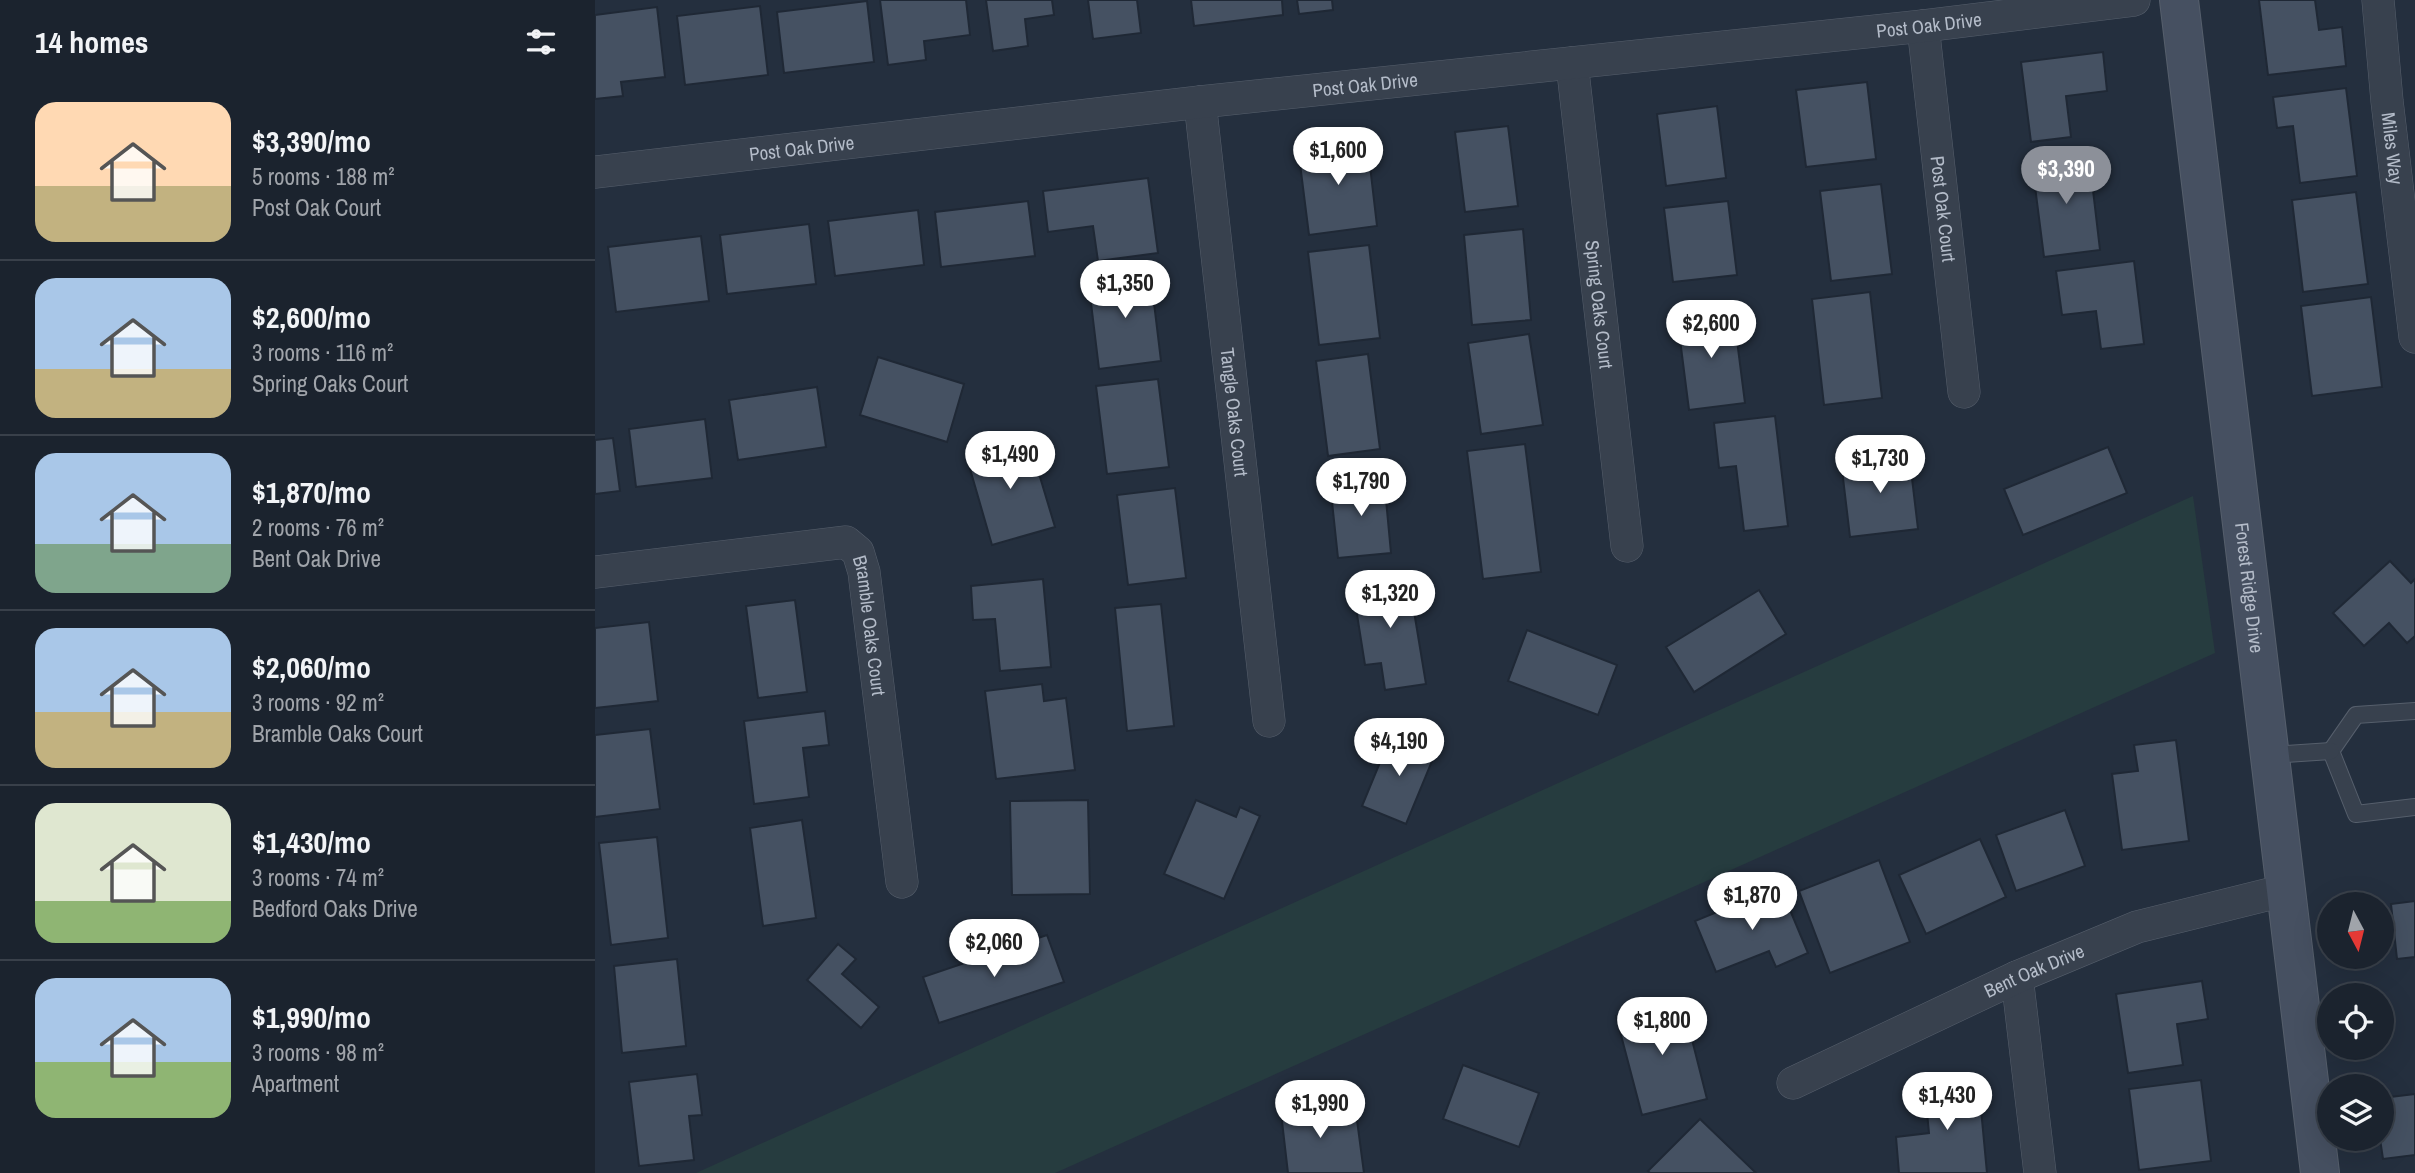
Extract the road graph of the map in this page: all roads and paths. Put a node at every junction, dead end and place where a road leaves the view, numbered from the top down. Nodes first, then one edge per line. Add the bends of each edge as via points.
1 (2134, 0) edge
2 (2179, 0) edge
3 (2378, 0) edge
4 (1923, 26) junction
5 (1572, 63) junction
6 (1200, 102) junction
7 (595, 172) edge
8 (2415, 337) edge
9 (1964, 392) dead end
10 (1627, 546) dead end
11 (595, 572) edge
12 (2415, 710) edge
13 (1269, 721) dead end
14 (2330, 751) junction
15 (2270, 755) junction
16 (2415, 807) edge
17 (902, 882) dead end
18 (2287, 890) junction
19 (2017, 977) junction
20 (1793, 1083) dead end
21 (2040, 1173) edge
22 (2321, 1173) edge

1 - 4 street, Post Oak Drive
2 - 15 main road, Forest Ridge Drive
3 - 8 street, Miles Way
4 - 5 street, Post Oak Drive
4 - 9 street, Post Oak Court
5 - 6 street, Post Oak Drive
5 - 10 street, Spring Oaks Court
6 - 7 street, Post Oak Drive
6 - 13 street, Tangle Oaks Court
11 - 17 street, Bramble Oaks Court via 846,542 858,552
12 - 14 lane via 2355,715
14 - 15 lane
14 - 16 lane via 2356,814
15 - 18 main road, Forest Ridge Drive
18 - 19 street, Bent Oak Drive via 2137,927
18 - 22 main road, Forest Ridge Drive
19 - 20 street, Bent Oak Drive
19 - 21 street

